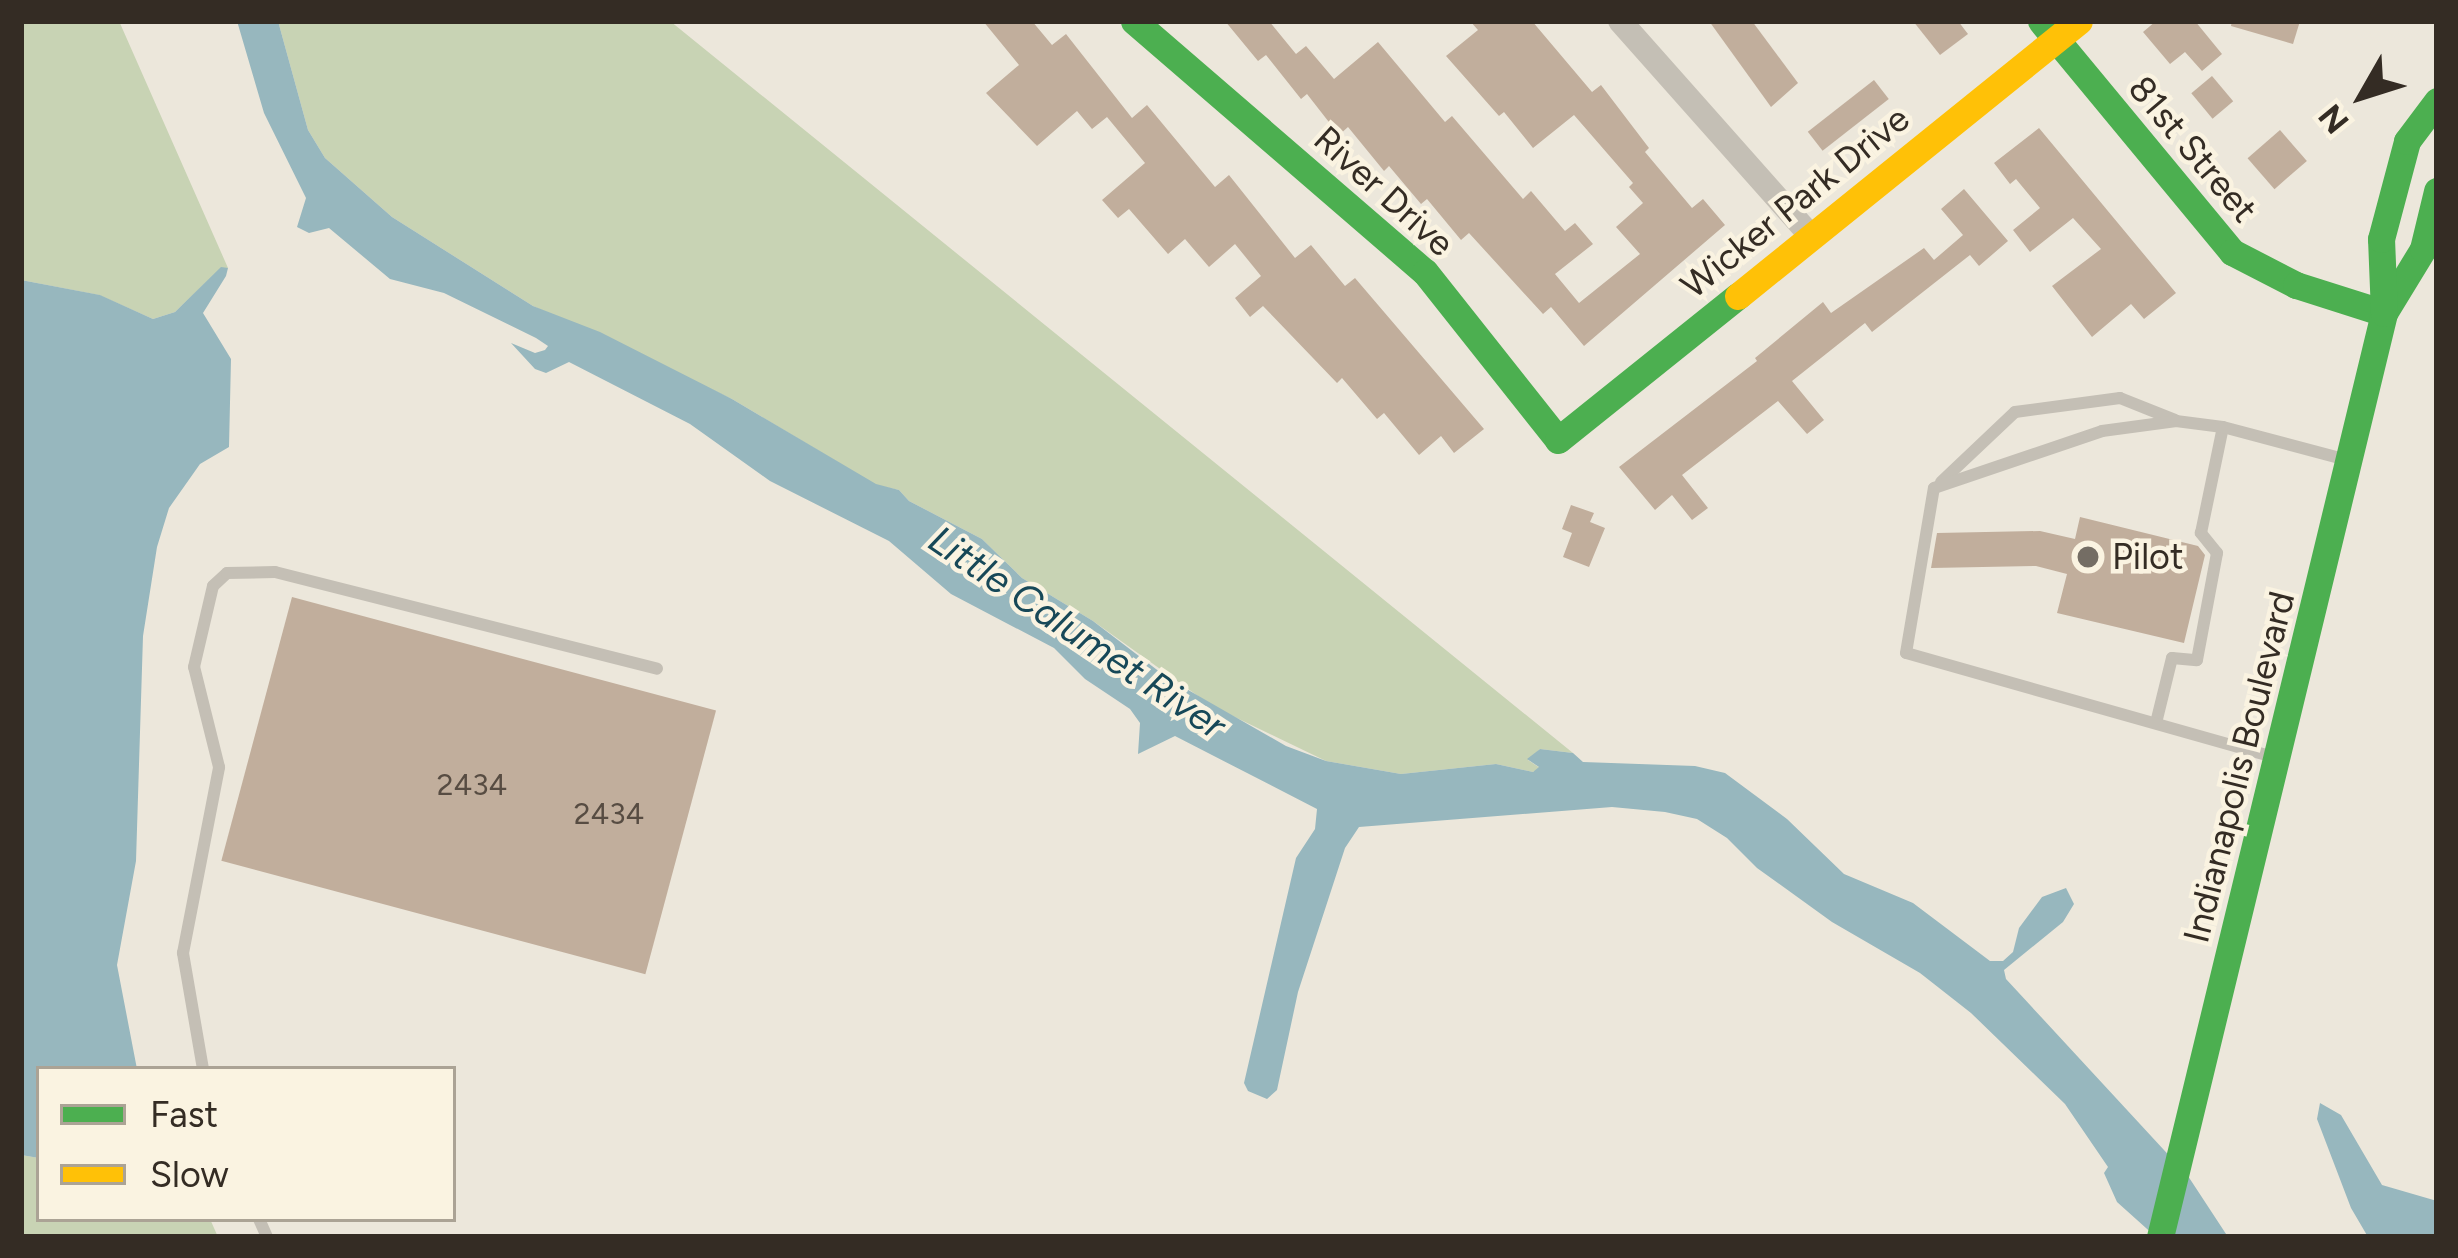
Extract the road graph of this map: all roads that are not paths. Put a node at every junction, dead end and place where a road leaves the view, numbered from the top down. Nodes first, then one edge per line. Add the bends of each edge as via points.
1 (1134, 21) edge
2 (1620, 21) edge
3 (2079, 21) edge
4 (2048, 30) edge
5 (2437, 101) edge
6 (2437, 191) edge
7 (1810, 235) junction
8 (2384, 313) junction
9 (2176, 421) junction
10 (2223, 427) junction
11 (1558, 440) joint
12 (2350, 461) junction
13 (1934, 488) junction
14 (657, 669) dead end
15 (2156, 723) junction
16 (2278, 758) junction
17 (202, 1066) edge
18 (2160, 1237) edge

1 - 11 main road, River Drive via 1425,272
2 - 7 street
3 - 4 main road, Wicker Park Drive
4 - 7 main road, Wicker Park Drive
4 - 8 main road, 81st Street via 2233,252 2296,285
5 - 8 main road, Indianapolis Boulevard via 2407,141 2381,238
6 - 8 main road, Indianapolis Boulevard via 2423,249
7 - 11 main road, Wicker Park Drive
8 - 12 main road, Indianapolis Boulevard
9 - 10 lane
9 - 13 lane via 2102,431
9 - 13 lane via 2120,398 2015,412
10 - 12 lane
10 - 15 lane via 2201,533 2216,553 2197,660 2172,658
12 - 16 main road, Indianapolis Boulevard
13 - 15 lane via 1906,653
14 - 17 lane via 274,572 227,573 213,586 194,667 219,767 183,953
15 - 16 lane
16 - 18 main road, Indianapolis Boulevard

